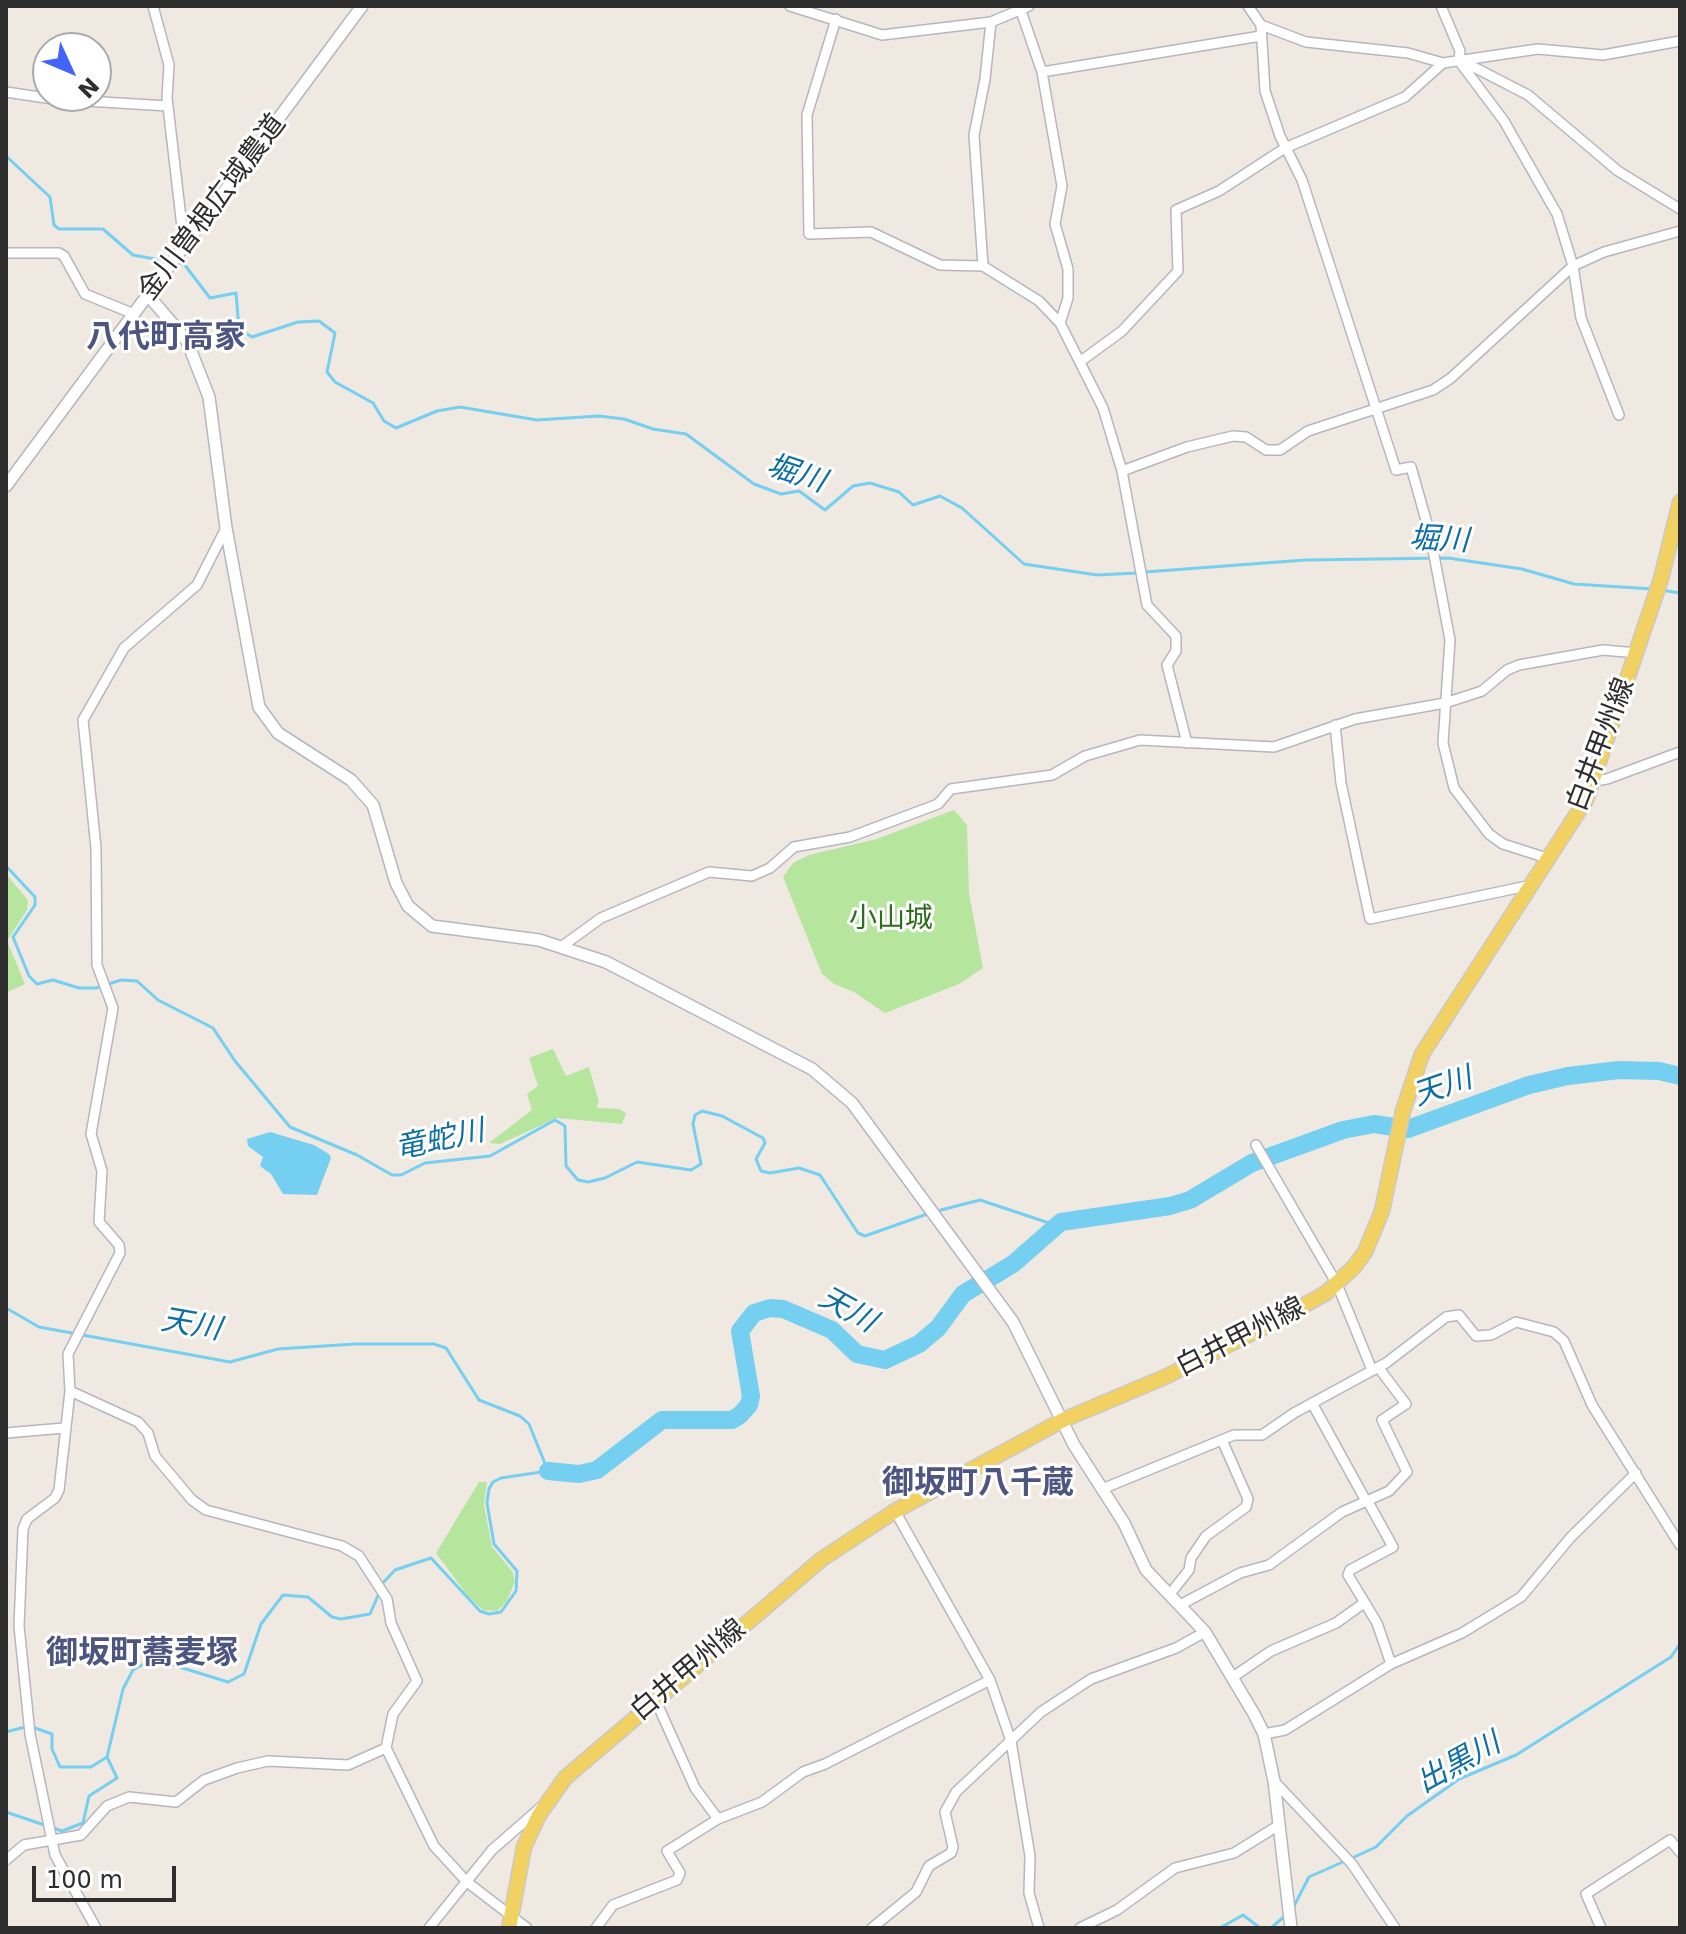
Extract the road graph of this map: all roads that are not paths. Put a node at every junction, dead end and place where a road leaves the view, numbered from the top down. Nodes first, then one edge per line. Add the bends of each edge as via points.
1 (153, 6) edge
2 (362, 6) edge
3 (790, 6) edge
4 (1248, 6) edge
5 (1441, 6) edge
6 (1025, 9) edge
7 (836, 19) junction
8 (991, 22) junction
9 (1261, 30) junction
10 (1680, 41) edge
11 (1461, 61) junction
12 (1443, 63) junction
13 (1042, 72) junction
14 (6, 92) edge
15 (168, 106) junction
16 (1285, 148) junction
17 (1680, 209) edge
18 (1680, 231) edge
19 (184, 244) junction
20 (6, 253) edge
21 (983, 266) junction
22 (1573, 266) junction
23 (148, 295) junction
24 (134, 314) junction
25 (1060, 323) junction
26 (1081, 361) junction
27 (1375, 407) junction
28 (1619, 415) dead end
29 (1122, 471) junction
30 (6, 486) edge
31 (1680, 502) edge
32 (226, 528) junction
33 (1637, 653) junction
34 (1445, 703) junction
35 (1335, 725) junction
36 (1187, 743) junction
37 (1680, 752) edge
38 (1594, 781) junction
39 (1550, 859) junction
40 (1532, 885) junction
41 (561, 947) junction
42 (1256, 1145) dead end
43 (1337, 1284) junction
44 (1375, 1368) junction
45 (70, 1391) junction
46 (1312, 1403) junction
47 (1063, 1420) junction
48 (64, 1428) junction
49 (6, 1433) edge
50 (1222, 1440) junction
51 (1636, 1473) junction
52 (1102, 1489) junction
53 (1366, 1501) junction
54 (895, 1511) junction
55 (1680, 1545) edge
56 (1170, 1594) junction
57 (1364, 1603) junction
58 (1180, 1605) junction
59 (1205, 1632) junction
60 (1391, 1664) junction
61 (1233, 1677) junction
62 (990, 1680) junction
63 (655, 1699) junction
64 (1264, 1734) junction
65 (1011, 1741) junction
66 (386, 1748) junction
67 (1274, 1781) junction
68 (546, 1804) junction
69 (718, 1819) junction
70 (1279, 1825) junction
71 (53, 1837) junction
72 (1680, 1852) edge
73 (6, 1860) edge
74 (467, 1882) junction
75 (510, 1921) edge
76 (1290, 1924) edge
77 (96, 1928) edge
78 (429, 1928) edge
79 (527, 1928) edge
80 (596, 1928) edge
81 (872, 1928) edge
82 (1039, 1928) edge
83 (1080, 1928) edge
84 (1395, 1928) edge
85 (1601, 1928) edge

1 - 15 street via 169,65
2 - 19 street, 金川曽根広域農道
3 - 7 street
4 - 9 street
5 - 11 street
6 - 8 street
6 - 13 street
7 - 8 street via 882,35
7 - 21 street via 807,115 809,234 871,232 940,265
8 - 21 street via 974,135
9 - 12 street
9 - 13 street
9 - 16 street via 1265,91
10 - 11 street via 1603,55 1538,49
11 - 12 street
11 - 17 street via 1528,95 1618,171
11 - 22 street via 1504,121 1557,214
12 - 16 street via 1405,97
13 - 25 street via 1062,186 1055,224 1068,269 1068,298
14 - 15 street
15 - 19 street
16 - 26 street via 1219,191 1176,210 1178,271 1122,331
16 - 27 street via 1302,180
18 - 22 street
19 - 23 street, 金川曽根広域農道
20 - 24 street via 59,253 85,294
21 - 25 street via 1039,301
22 - 27 street via 1451,378 1433,390
22 - 28 street via 1581,318
23 - 24 street, 金川曽根広域農道
23 - 32 street via 187,341 198,363 209,397
24 - 30 street, 金川曽根広域農道
25 - 26 street
26 - 29 street via 1103,408
27 - 29 street via 1308,431 1280,450 1233,436
27 - 34 street via 1396,470 1411,467 1434,556 1450,640
29 - 36 street via 1147,605 1176,636 1176,651 1167,665
31 - 33 main road, 白井甲州線
32 - 41 street via 259,707 278,733 351,780 373,805 408,906 432,926
32 - 45 street via 197,585 124,648 83,720 96,848 95,943 113,1008 91,1134 102,1171 99,1222 120,1253 68,1354
33 - 34 street via 1603,650 1519,665 1482,691
33 - 38 main road, 白井甲州線
34 - 35 street
34 - 39 street via 1443,743 1454,788 1489,834
35 - 36 street via 1274,747
35 - 40 street via 1341,783 1370,919
36 - 41 street via 1140,740 1085,756 1052,775 951,789 938,804 850,837 794,847 752,876 709,872 601,918
37 - 38 street
38 - 39 main road, 白井甲州線
39 - 40 main road, 白井甲州線
40 - 43 main road, 白井甲州線 via 1422,1054 1373,1235
41 - 47 street via 606,962 812,1069 852,1103 993,1294 1035,1361
42 - 43 street
43 - 44 street
43 - 47 main road, 白井甲州線 via 1165,1377
44 - 46 street
44 - 51 street via 1446,1317 1459,1315 1476,1336 1491,1335 1516,1322 1554,1332 1564,1341 1592,1405
44 - 53 street via 1406,1404 1382,1420 1407,1472 1389,1491
45 - 48 street
45 - 66 street via 138,1422 148,1433 155,1456 206,1510 342,1546 359,1556 385,1595 403,1657 417,1681 393,1714
46 - 50 street via 1262,1435
46 - 53 street
47 - 52 street
47 - 54 main road, 白井甲州線
48 - 49 street
48 - 71 street via 59,1490 23,1529 19,1626 30,1733
50 - 52 street
50 - 56 street via 1248,1499 1246,1507 1206,1536
51 - 55 street
51 - 60 street via 1570,1538 1528,1592 1462,1633
52 - 56 street via 1146,1570
53 - 57 street via 1393,1547 1350,1570
53 - 58 street via 1342,1512 1269,1565 1240,1573
54 - 62 street
54 - 63 main road, 白井甲州線 via 822,1559
56 - 58 street
57 - 60 street
57 - 61 street
58 - 59 street
59 - 61 street
59 - 65 street via 1076,1687
60 - 64 street via 1285,1730
61 - 64 street
62 - 65 street
62 - 69 street via 803,1772 762,1802
63 - 68 main road, 白井甲州線 via 580,1763
63 - 69 street via 695,1788
64 - 67 street
65 - 81 street via 949,1801 945,1812 951,1853 929,1866 916,1892
65 - 82 street via 1030,1856 1029,1893
66 - 71 street via 348,1765 268,1761 237,1768 204,1780 176,1802 129,1797 107,1806 81,1835
66 - 74 street via 434,1846
67 - 70 street
67 - 84 street via 1349,1860
68 - 74 street via 506,1835
68 - 75 main road, 白井甲州線 via 521,1859
69 - 80 street via 667,1851 680,1873 677,1880 613,1905
70 - 76 street
70 - 83 street via 1234,1853 1175,1868 1117,1910
71 - 73 street via 24,1845
71 - 77 street via 55,1855
72 - 85 street via 1670,1840 1586,1894
74 - 75 street
74 - 78 street
75 - 79 street

